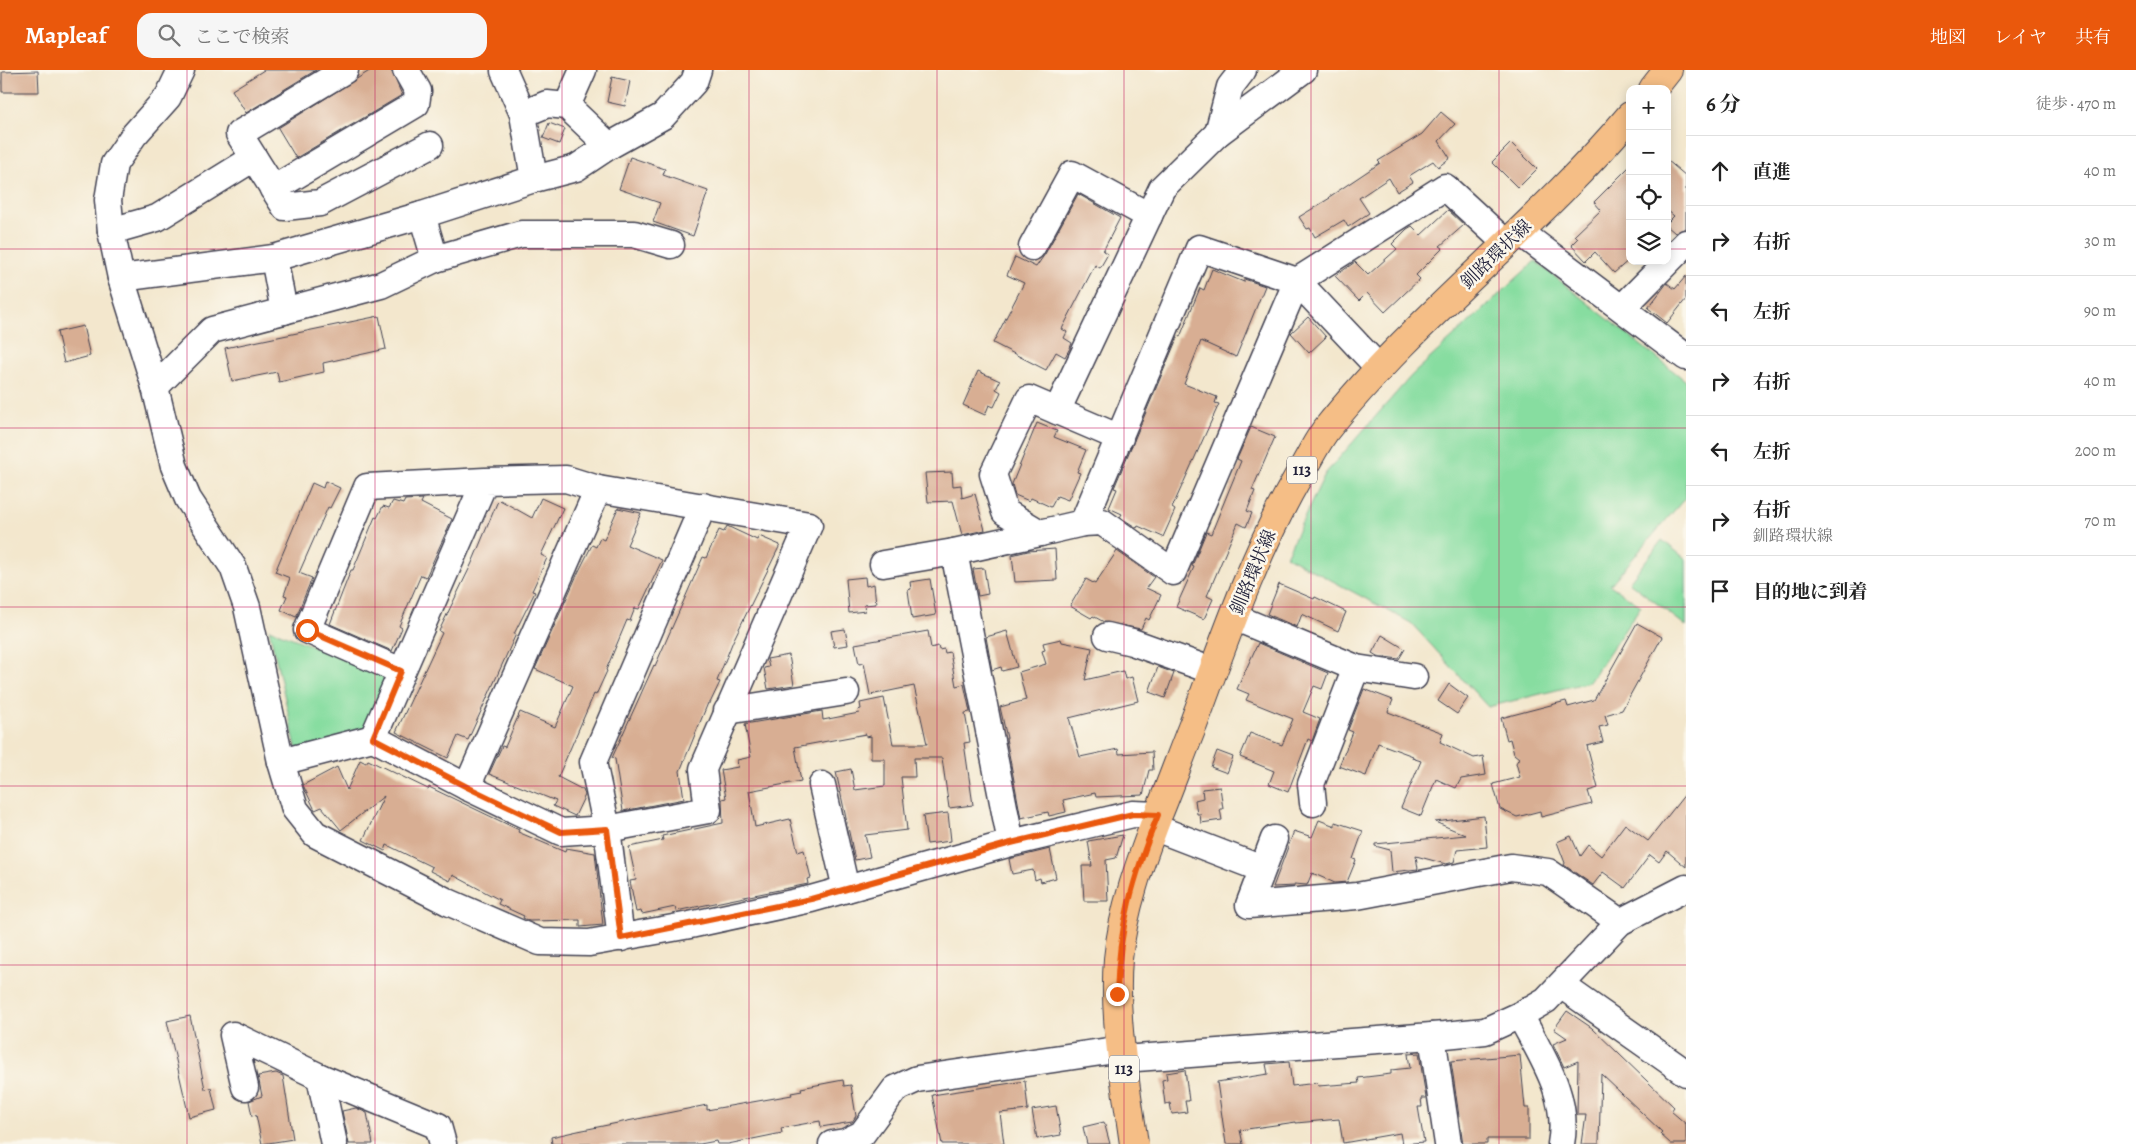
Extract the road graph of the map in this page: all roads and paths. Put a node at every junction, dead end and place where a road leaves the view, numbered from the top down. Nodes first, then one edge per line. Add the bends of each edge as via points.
1 (181, 70) edge
2 (345, 70) edge
3 (406, 70) edge
4 (583, 70) edge
5 (698, 70) edge
6 (1243, 70) edge
7 (1303, 70) edge
8 (1668, 70) edge
9 (504, 71) edge
10 (1656, 85) edge
11 (567, 106) junction
12 (523, 114) junction
13 (1626, 121) edge
14 (1218, 134) junction
15 (430, 145) dead end
16 (609, 146) junction
17 (254, 158) junction
18 (534, 180) junction
19 (274, 189) junction
20 (422, 215) junction
21 (1150, 216) junction
22 (111, 231) junction
23 (1514, 238) junction
24 (1686, 243) edge
25 (671, 245) dead end
26 (1032, 247) dead end
27 (274, 258) junction
28 (436, 259) junction
29 (121, 278) junction
30 (1297, 281) junction
31 (1622, 308) junction
32 (284, 311) junction
33 (1686, 357) edge
34 (1379, 368) junction
35 (155, 387) junction
36 (1057, 411) junction
37 (1120, 438) junction
38 (485, 481) junction
39 (598, 488) junction
40 (703, 506) junction
41 (1083, 523) junction
42 (1040, 533) junction
43 (954, 552) junction
44 (883, 564) dead end
45 (1234, 617) junction
46 (1107, 636) dead end
47 (1356, 668) junction
48 (401, 671) junction
49 (1213, 671) junction
50 (1414, 677) dead end
51 (846, 692) dead end
52 (727, 711) junction
53 (373, 738) junction
54 (281, 762) junction
55 (822, 785) dead end
56 (467, 787) junction
57 (1313, 803) dead end
58 (1156, 821) junction
59 (607, 829) junction
60 (1274, 839) dead end
61 (1011, 843) junction
62 (1262, 870) junction
63 (1686, 888) edge
64 (846, 890) junction
65 (1620, 922) junction
66 (621, 938) junction
67 (1561, 985) junction
68 (1520, 1015) junction
69 (1432, 1036) junction
70 (1123, 1054) junction
71 (1686, 1072) edge
72 (320, 1076) junction
73 (245, 1087) dead end
74 (334, 1144) edge
75 (443, 1144) edge
76 (832, 1144) edge
77 (1134, 1144) edge
78 (1448, 1144) edge
79 (1561, 1144) edge

1 - 22 street via 168,97 134,135 114,164 108,200
2 - 17 street via 239,134
3 - 19 street via 418,91 416,104
4 - 11 street
5 - 16 street via 694,82 663,116
6 - 14 street via 1230,87
7 - 14 street
8 - 10 main road
9 - 12 street
11 - 12 street via 547,104
11 - 16 street
12 - 18 street
13 - 23 main road, 釧路環状線 / 113
14 - 21 street via 1162,188
15 - 19 street via 320,203 285,206
16 - 18 street via 576,168
17 - 19 street
17 - 22 street via 157,218
18 - 20 street
20 - 27 street
20 - 28 street
21 - 26 street via 1072,174
21 - 36 street
22 - 29 street
23 - 30 street via 1445,187
23 - 31 street
23 - 34 main road, 釧路環状線 / 113
24 - 31 street
25 - 28 street via 634,234 521,234
27 - 29 street
27 - 32 street
28 - 32 street via 381,285
29 - 35 street
30 - 34 street
30 - 37 street via 1199,248
30 - 41 street via 1173,572 1102,522
31 - 33 street
32 - 35 street via 212,330
34 - 45 main road, 釧路環状線 / 113 via 1323,433 1278,513
35 - 54 street via 174,466 188,499 233,567 247,607
36 - 37 street
36 - 42 street via 1029,399 993,474 1005,512
37 - 41 street
38 - 39 street via 566,479
38 - 48 street
38 - 48 street via 367,487 307,630
39 - 40 street
39 - 56 street
40 - 52 street via 809,524
40 - 59 street via 593,762
41 - 42 street
42 - 43 street
43 - 44 street
43 - 61 street
45 - 47 street
45 - 49 main road, 釧路環状線 / 113
46 - 49 street
47 - 50 street
47 - 57 street via 1311,784
48 - 53 street
49 - 58 main road, 釧路環状線 / 113
51 - 52 street
52 - 59 street via 703,769 708,810
53 - 54 street
53 - 56 street
54 - 66 street via 295,809 315,834 448,902 540,942 589,943
55 - 64 street
56 - 59 street via 561,832
58 - 61 street via 1133,814
58 - 62 street
58 - 70 main road, 釧路環状線 / 113 via 1139,862 1118,958 1117,994
59 - 66 street
60 - 62 street
61 - 64 street
62 - 65 street via 1249,905 1357,896 1511,867 1548,872
63 - 65 street
64 - 66 street
65 - 67 street
67 - 68 street via 1546,1000
67 - 71 street
68 - 69 street via 1485,1031
68 - 79 street via 1558,1088 1563,1111
69 - 70 street
69 - 78 street
70 - 76 street via 917,1079 895,1089 862,1134
70 - 77 main road, 釧路環状線 / 113
72 - 73 street via 233,1035
72 - 74 street
72 - 75 street via 438,1126

